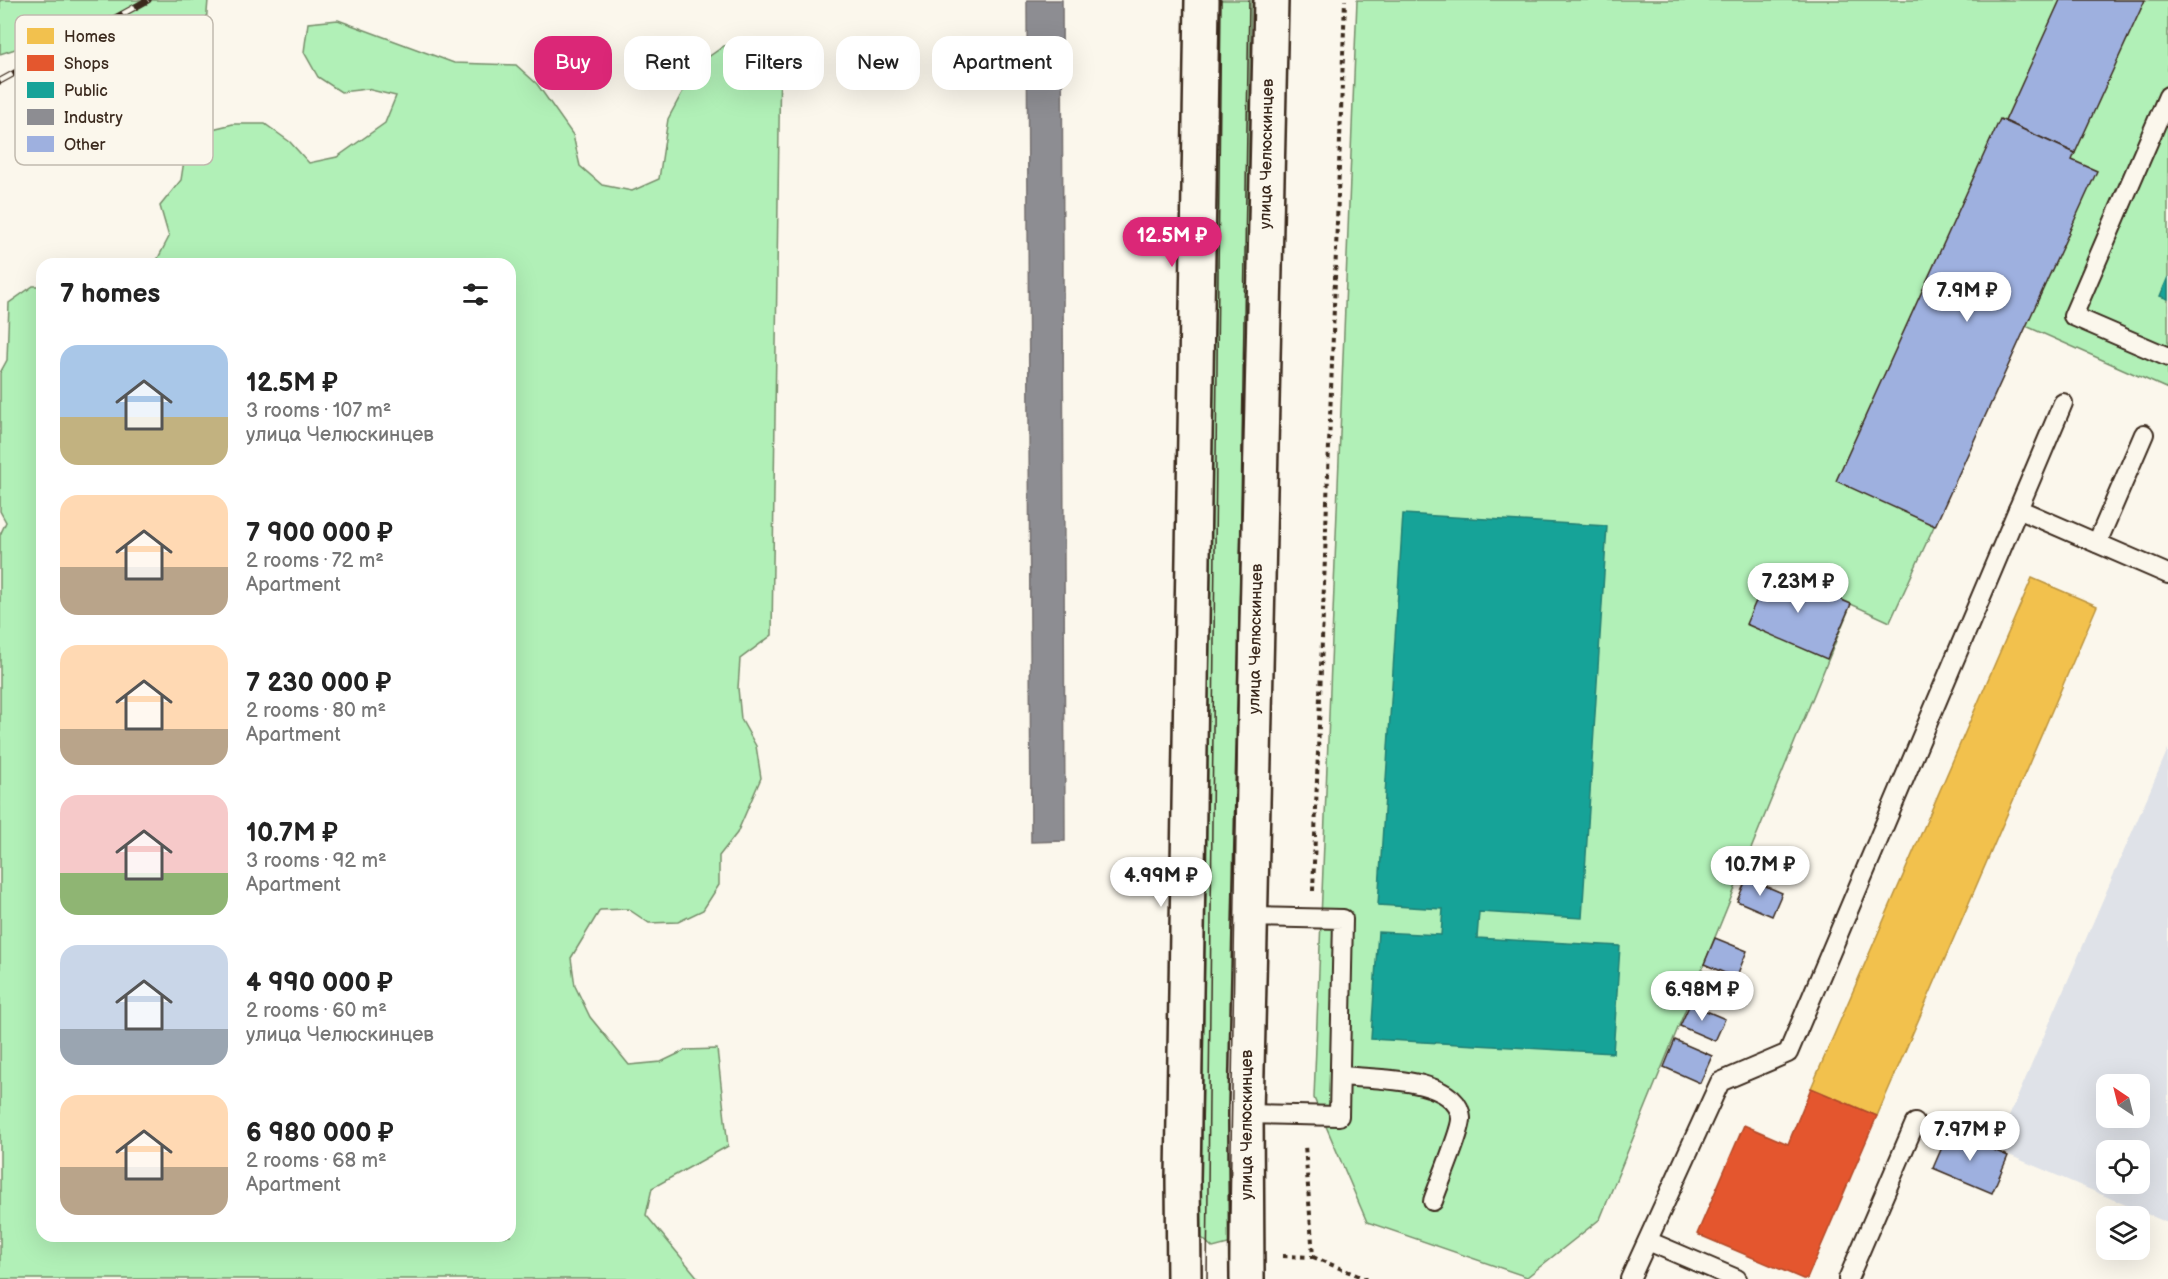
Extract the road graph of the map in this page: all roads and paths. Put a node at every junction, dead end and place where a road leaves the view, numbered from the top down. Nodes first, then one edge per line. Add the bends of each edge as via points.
1 (1202, 0) edge
2 (1271, 0) edge
3 (1345, 0) edge
4 (2168, 96) edge
5 (2168, 357) edge
6 (2063, 403) dead end
7 (2144, 434) dead end
8 (2018, 509) junction
9 (2097, 543) junction
10 (2168, 574) edge
11 (1250, 917) junction
12 (1312, 918) junction
13 (1340, 1076) junction
14 (1246, 1114) junction
15 (1302, 1115) junction
16 (1915, 1123) dead end
17 (1433, 1201) dead end
18 (1648, 1241) junction
19 (1282, 1256) dead end
20 (1312, 1257) junction
21 (1184, 1279) edge
22 (1246, 1279) edge
23 (1366, 1279) edge
24 (1630, 1279) edge
25 (1737, 1279) edge
26 (1848, 1279) edge

1 - 21 main road via 1182,1179
2 - 11 main road, улица Челюскинцев
3 - 12 path
4 - 5 lane via 2073,316
6 - 8 lane
7 - 9 lane
8 - 9 lane
8 - 18 lane via 1788,1053 1720,1082
9 - 10 lane
11 - 12 lane
11 - 14 main road, улица Челюскинцев
12 - 13 lane via 1343,919
13 - 15 lane via 1339,1116
13 - 17 lane via 1420,1083 1444,1093 1457,1105 1461,1120
14 - 15 lane
14 - 22 main road, улица Челюскинцев
15 - 20 path
16 - 26 lane
18 - 24 lane
18 - 25 lane
19 - 20 path
20 - 23 path

